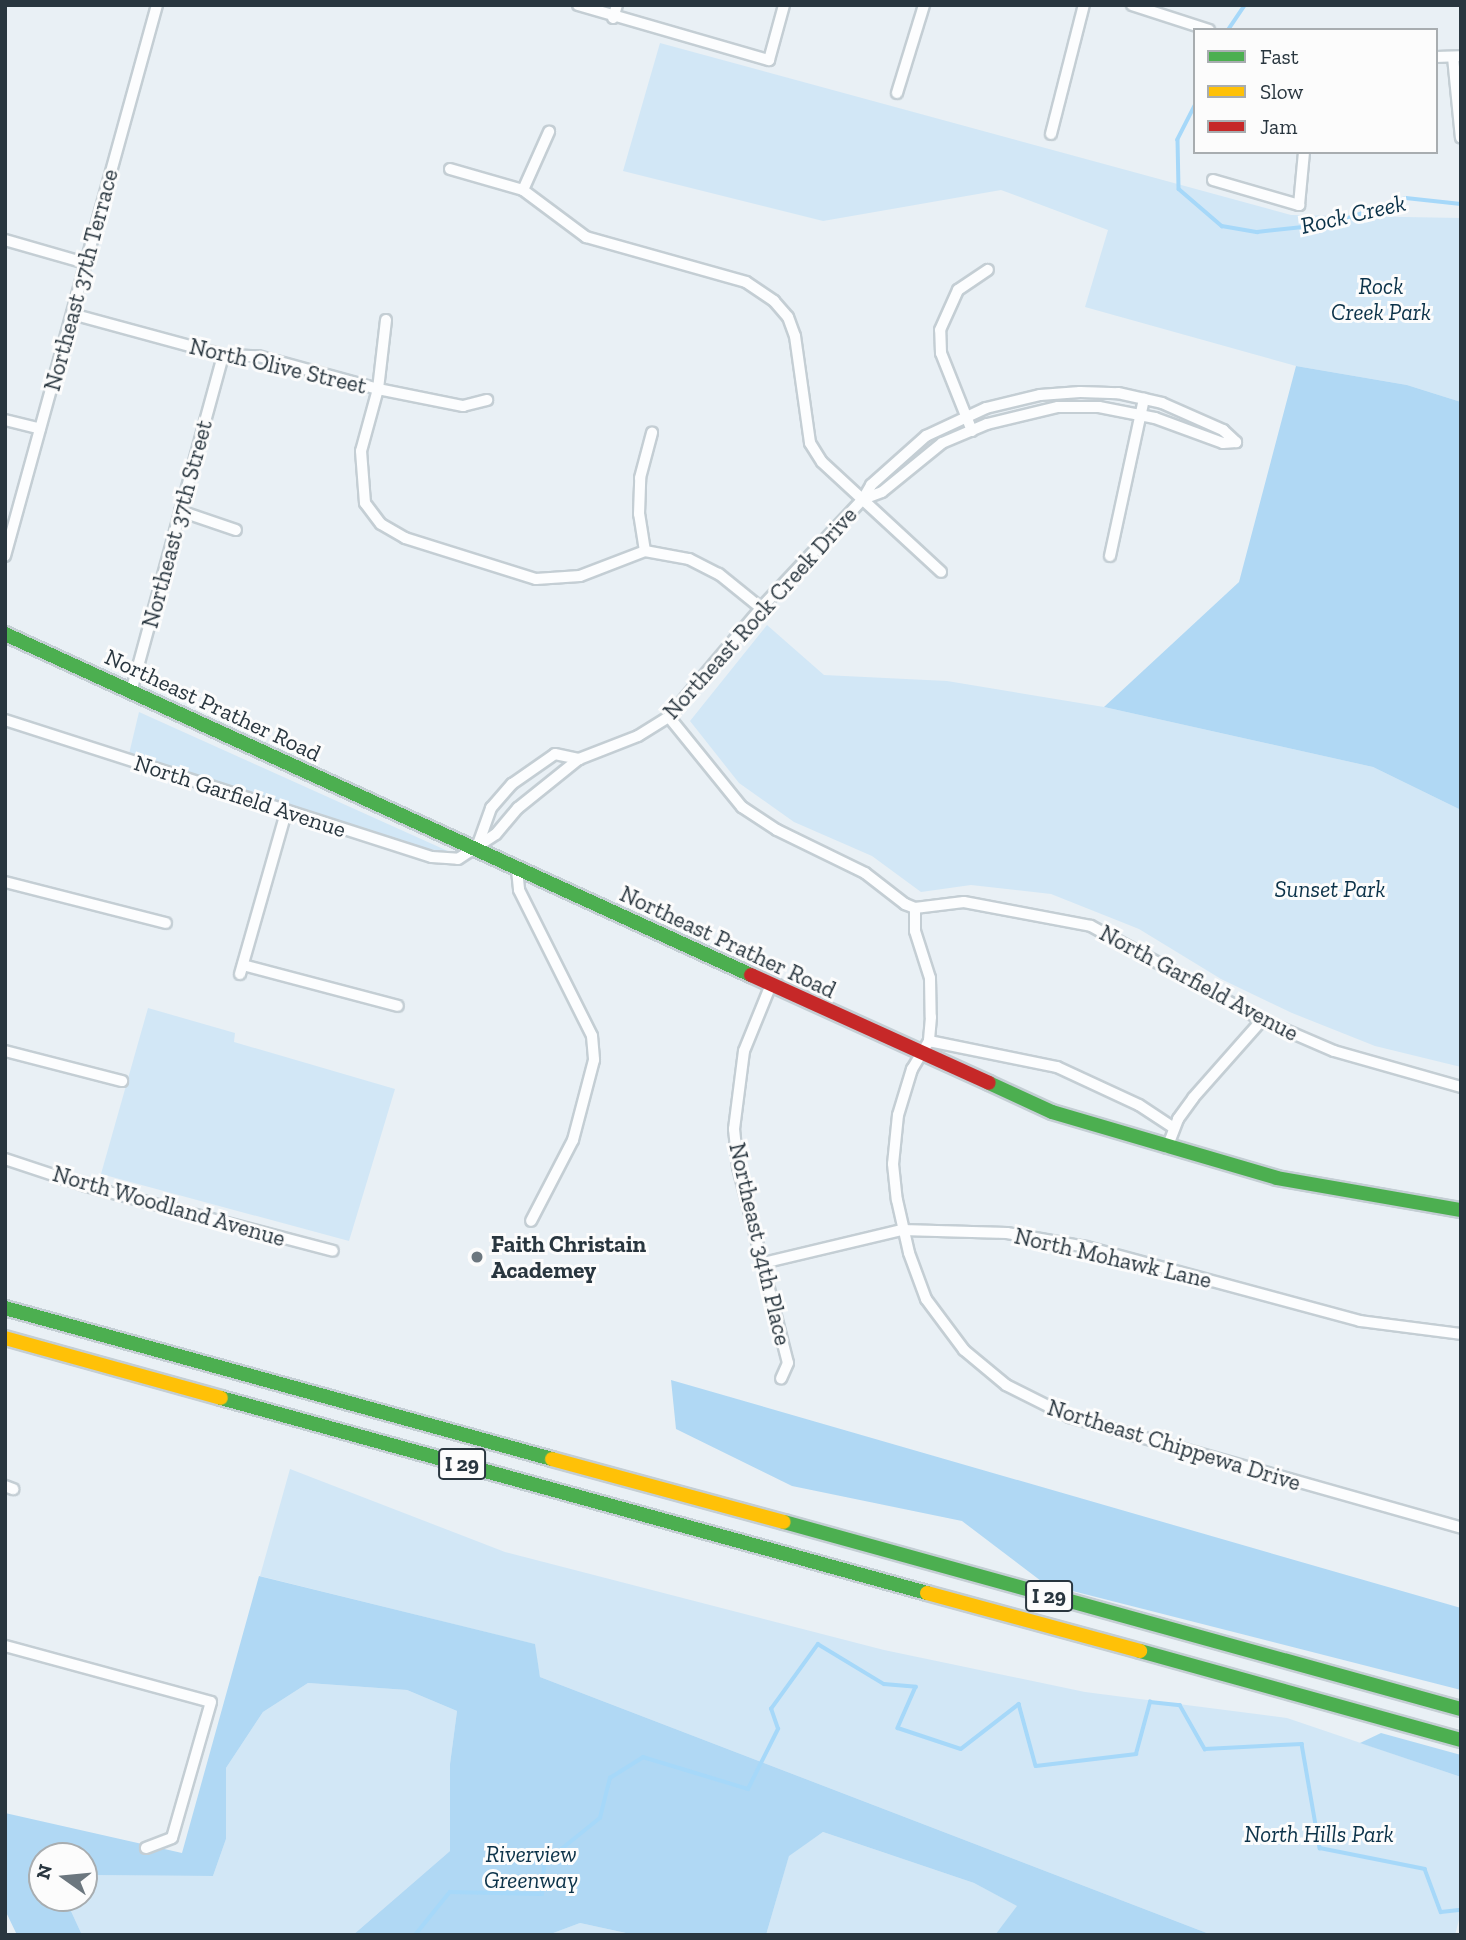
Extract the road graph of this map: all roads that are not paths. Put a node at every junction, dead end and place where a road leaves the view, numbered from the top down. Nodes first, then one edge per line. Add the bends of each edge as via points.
1 (157, 5) edge
2 (578, 5) edge
3 (617, 5) edge
4 (784, 5) edge
5 (924, 5) edge
6 (1084, 5) edge
7 (1132, 5) edge
8 (613, 18) junction
9 (1203, 28) edge
10 (1438, 57) edge
11 (1457, 57) edge
12 (897, 93) dead end
13 (549, 132) dead end
14 (1051, 134) dead end
15 (1461, 138) edge
16 (1304, 154) edge
17 (450, 169) dead end
18 (1213, 180) dead end
19 (523, 190) junction
20 (5, 240) edge
21 (85, 263) junction
22 (988, 270) dead end
23 (72, 314) junction
24 (386, 320) dead end
25 (223, 355) junction
26 (378, 389) junction
27 (1144, 399) junction
28 (487, 400) dead end
29 (1141, 415) junction
30 (966, 417) junction
31 (5, 420) edge
32 (40, 429) junction
33 (972, 430) junction
34 (652, 433) dead end
35 (863, 499) junction
36 (180, 512) junction
37 (236, 530) dead end
38 (645, 551) junction
39 (5, 556) edge
40 (1110, 556) dead end
41 (941, 572) dead end
42 (761, 608) junction
43 (5, 634) edge
44 (131, 692) junction
45 (669, 717) junction
46 (5, 720) edge
47 (579, 759) junction
48 (286, 812) junction
49 (475, 851) junction
50 (517, 870) junction
51 (5, 882) edge
52 (915, 908) junction
53 (166, 923) dead end
54 (770, 987) junction
55 (398, 1006) dead end
56 (1262, 1020) junction
57 (929, 1041) junction
58 (5, 1051) edge
59 (919, 1055) junction
60 (122, 1082) dead end
61 (1461, 1087) edge
62 (1174, 1128) junction
63 (1167, 1148) junction
64 (5, 1159) edge
65 (1461, 1210) edge
66 (531, 1221) dead end
67 (902, 1230) junction
68 (333, 1251) dead end
69 (763, 1263) junction
70 (5, 1308) edge
71 (1461, 1334) edge
72 (5, 1338) edge
73 (782, 1379) dead end
74 (1461, 1528) edge
75 (5, 1646) edge
76 (1461, 1709) edge
77 (1461, 1741) edge
78 (146, 1848) dead end

1 - 21 street, Northeast 37th Terrace
2 - 8 street
3 - 8 street
4 - 8 street via 769,60
5 - 12 street
6 - 14 street
7 - 9 street
10 - 11 street
11 - 15 street
13 - 19 street
16 - 18 street via 1299,205
17 - 19 street
19 - 35 street via 586,237 746,282 774,301 788,317 795,337 810,443 822,462
20 - 21 street
21 - 23 street, Northeast 37th Terrace
22 - 30 street via 958,290 940,330 941,353
23 - 25 street, North Olive Street
23 - 32 street, Northeast 37th Terrace
24 - 26 street
25 - 26 street, North Olive Street via 258,356
25 - 36 street, Northeast 37th Street
26 - 28 street, North Olive Street via 463,406
26 - 38 street via 361,451 365,503 380,524 405,538 536,579 580,576
27 - 29 street
27 - 29 street, Northeast Rock Creek Drive via 1223,430 1236,442 1223,443
27 - 30 street, Northeast Rock Creek Drive via 1118,393 1040,395
29 - 33 street, Northeast Rock Creek Drive via 1099,407 1058,407
29 - 40 street
30 - 33 street
30 - 35 street, Northeast Rock Creek Drive via 926,436 880,475
31 - 32 street
32 - 39 street, Northeast 37th Terrace
33 - 35 street, Northeast Rock Creek Drive via 942,443 883,492
34 - 38 street via 640,478
35 - 41 street
35 - 42 street, Northeast Rock Creek Drive
36 - 37 street
36 - 44 street, Northeast 37th Street
38 - 42 street via 690,558 719,574
42 - 45 street, Northeast Rock Creek Drive
43 - 44 main road, Northeast Prather Road
44 - 49 main road, Northeast Prather Road
45 - 47 street, Northeast Rock Creek Drive via 638,736
45 - 52 street via 724,789 758,820 865,873
46 - 48 street, North Garfield Avenue
47 - 49 street, Northeast Rock Creek Drive via 518,808
47 - 49 street, Northeast Rock Creek Drive via 555,754 512,783 491,808
48 - 49 street, North Garfield Avenue via 432,857 458,859
48 - 55 street via 242,969
49 - 50 main road, Northeast Prather Road
50 - 54 main road, Northeast Prather Road
50 - 66 street via 519,890 592,1036 594,1060 573,1140
51 - 53 street
52 - 56 street, North Garfield Avenue via 964,902 1091,926
52 - 57 street via 915,931 932,988
54 - 59 main road, Northeast Prather Road
54 - 69 street, Northeast 34th Place via 744,1051 734,1129 738,1167
56 - 61 street, North Garfield Avenue via 1358,1059
56 - 62 street via 1193,1098
57 - 59 street, Northeast Chippewa Drive
57 - 62 street via 1057,1067 1139,1105
58 - 60 street
59 - 63 main road, Northeast Prather Road via 1052,1112
59 - 67 street, Northeast Chippewa Drive via 902,1096 894,1143
62 - 63 street
63 - 65 main road, Northeast Prather Road via 1277,1178
64 - 68 street, North Woodland Avenue via 86,1186
67 - 69 street, North Mohawk Lane
67 - 71 street, North Mohawk Lane via 1038,1238 1347,1318
67 - 74 street, Northeast Chippewa Drive via 926,1299 947,1329 984,1368 1021,1395 1070,1417
69 - 73 street, Northeast 34th Place via 788,1363
70 - 76 main road, I 29
72 - 77 main road, I 29
75 - 78 street via 211,1702 172,1838

